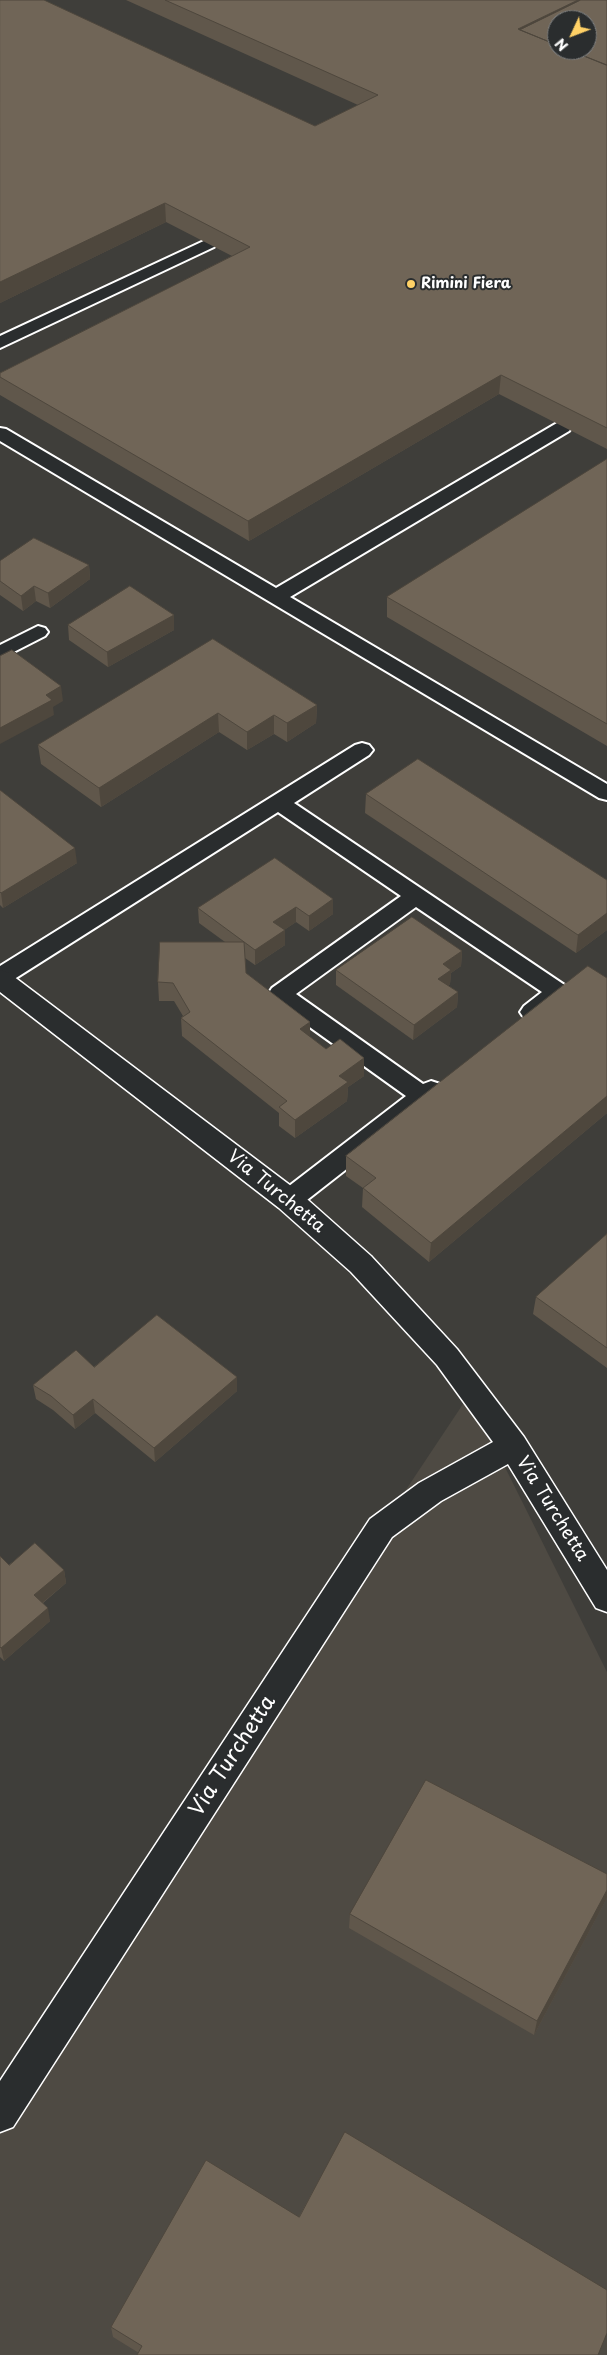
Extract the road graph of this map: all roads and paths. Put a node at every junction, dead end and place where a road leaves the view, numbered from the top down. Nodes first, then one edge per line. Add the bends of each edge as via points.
1 (208, 244) edge
2 (0, 343) edge
3 (563, 427) edge
4 (0, 433) edge
5 (276, 597) junction
6 (38, 632) dead end
7 (0, 653) edge
8 (362, 750) dead end
9 (607, 793) edge
10 (278, 802) junction
11 (416, 896) junction
12 (0, 978) edge
13 (513, 1026) edge
14 (446, 1078) edge
15 (423, 1096) junction
16 (289, 1200) junction
17 (513, 1446) junction
18 (607, 1598) edge
19 (0, 2114) edge

1 - 2 lane
3 - 5 lane
4 - 5 lane
5 - 9 lane
6 - 7 lane
8 - 10 lane
10 - 11 lane
10 - 12 lane
11 - 13 lane via 558,992
11 - 15 lane via 280,994
12 - 16 street, Via Turchetta
14 - 15 lane
15 - 16 lane
16 - 17 street, Via Turchetta via 361,1264 447,1357
17 - 18 street, Via Turchetta
17 - 19 street, Via Turchetta via 430,1492 380,1528

